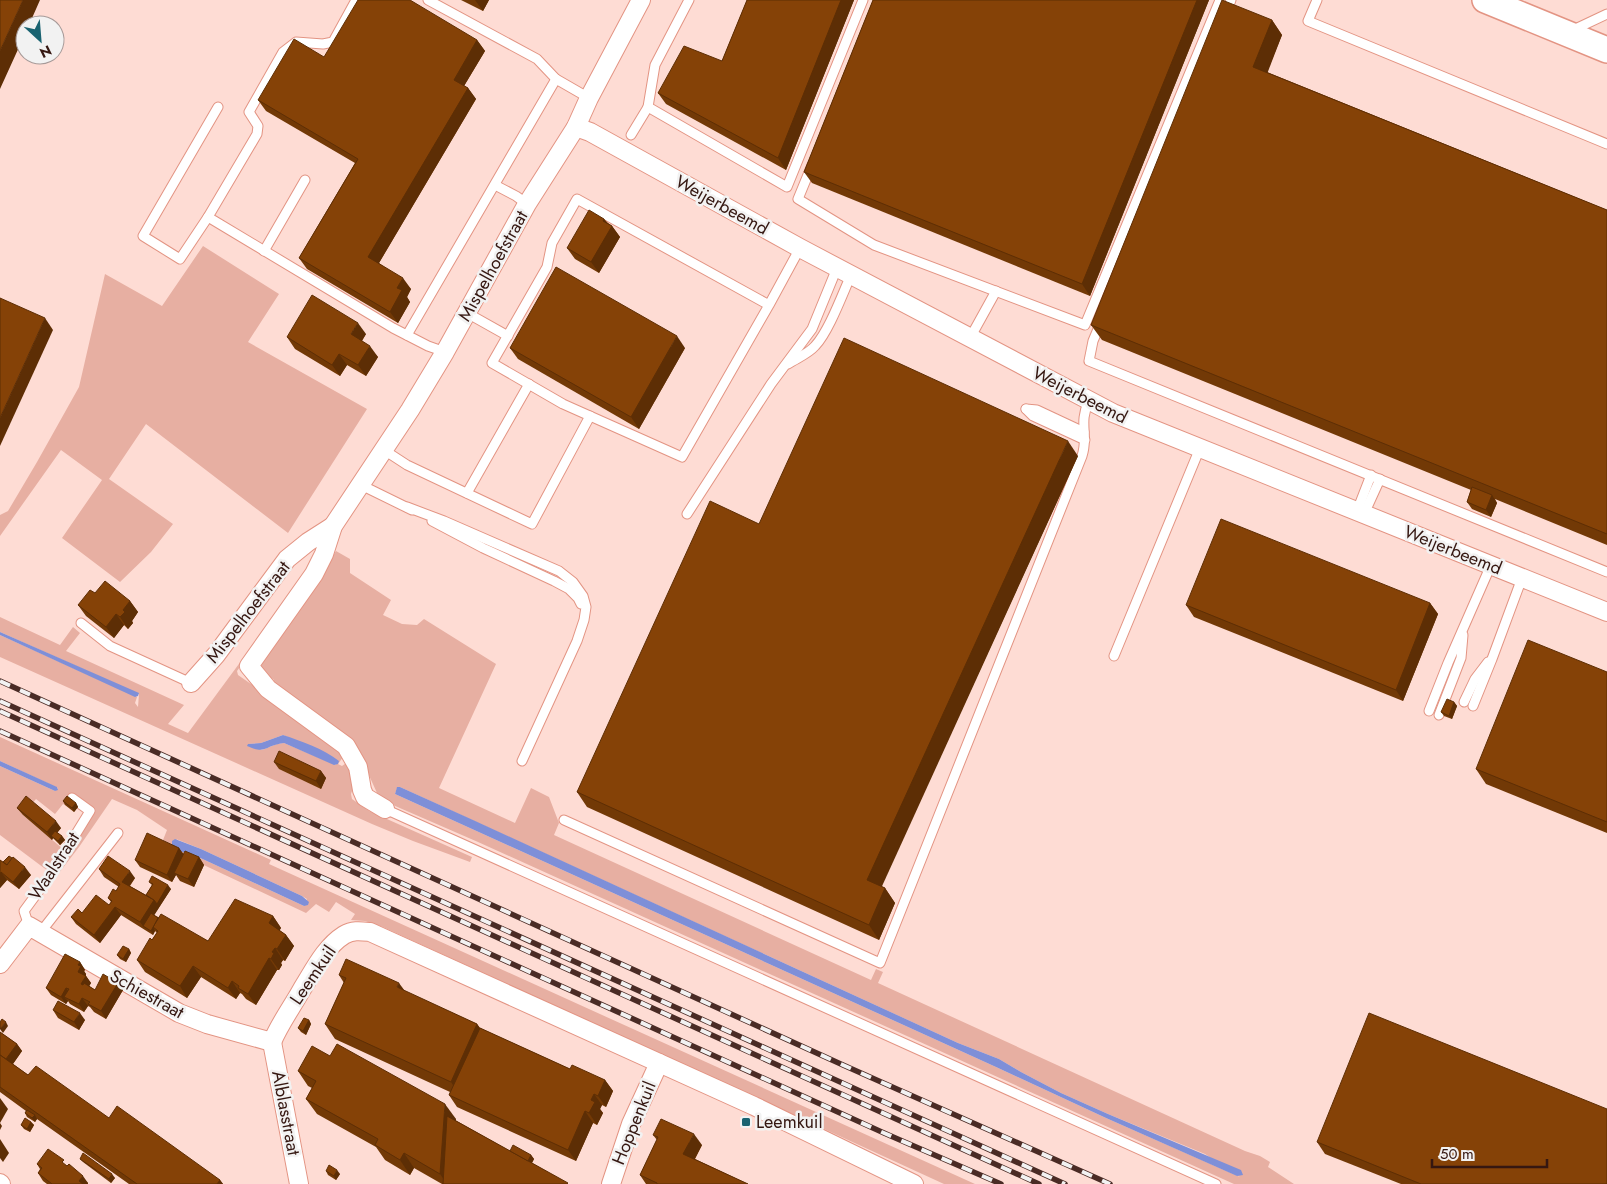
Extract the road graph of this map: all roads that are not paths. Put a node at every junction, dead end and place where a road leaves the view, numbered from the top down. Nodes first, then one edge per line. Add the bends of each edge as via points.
1 (356, 0) edge
2 (428, 0) edge
3 (641, 0) edge
4 (689, 0) edge
5 (863, 0) edge
6 (1220, 0) edge
7 (1232, 0) edge
8 (1485, 0) edge
9 (1315, 1) edge
10 (1607, 14) edge
11 (1224, 18) edge
12 (1566, 33) junction
13 (1607, 50) edge
14 (556, 79) junction
15 (588, 98) junction
16 (218, 107) dead end
17 (648, 107) junction
18 (576, 127) junction
19 (630, 135) dead end
20 (1607, 144) edge
21 (816, 154) edge
22 (305, 180) dead end
23 (494, 185) junction
24 (527, 204) junction
25 (208, 217) junction
26 (800, 248) junction
27 (264, 251) junction
28 (844, 271) junction
29 (996, 291) junction
30 (768, 305) junction
31 (467, 313) junction
32 (1105, 313) edge
33 (407, 336) junction
34 (508, 336) junction
35 (970, 338) junction
36 (445, 352) junction
37 (784, 367) junction
38 (529, 384) junction
39 (1089, 401) junction
40 (590, 416) junction
41 (1084, 436) junction
42 (1200, 448) junction
43 (384, 450) junction
44 (1376, 477) junction
45 (361, 485) junction
46 (467, 493) junction
47 (1361, 513) junction
48 (687, 514) dead end
49 (333, 526) junction
50 (1491, 565) junction
51 (1607, 572) edge
52 (1522, 578) junction
53 (1607, 612) edge
54 (81, 623) dead end
55 (1463, 630) junction
56 (1114, 656) dead end
57 (1492, 659) junction
58 (191, 683) joint
59 (1464, 702) dead end
60 (1474, 706) dead end
61 (1429, 712) dead end
62 (1440, 715) edge
63 (522, 761) dead end
64 (72, 798) edge
65 (384, 809) joint
66 (564, 820) dead end
67 (118, 833) dead end
68 (35, 930) junction
69 (0, 964) edge
70 (272, 1042) junction
71 (659, 1063) junction
72 (299, 1184) edge
73 (611, 1184) edge
74 (914, 1184) edge
75 (1216, 1184) edge

1 - 25 lane via 333,42 296,42 283,52 249,112 258,126 257,134
2 - 14 lane via 536,59
3 - 15 street, Mispelhoefstraat
4 - 17 lane via 654,65
5 - 17 lane via 787,187
6 - 29 lane via 1085,325
7 - 11 lane
8 - 12 street
9 - 20 lane via 1308,21
10 - 12 lane
12 - 13 street
14 - 15 lane
14 - 23 lane
15 - 18 street, Mispelhoefstraat
16 - 25 lane via 144,236 180,258
17 - 19 lane
18 - 24 street, Mispelhoefstraat
18 - 26 street, Weijerbeemd
21 - 29 lane via 798,199 874,245
22 - 27 lane
23 - 24 lane
23 - 33 lane
24 - 31 street, Mispelhoefstraat
25 - 27 lane
26 - 28 street, Weijerbeemd
26 - 30 lane
27 - 33 lane
28 - 35 street, Weijerbeemd
28 - 37 lane via 812,329
28 - 37 lane via 824,334 815,347
29 - 35 lane
30 - 34 lane via 577,199 552,243 547,267
30 - 40 lane via 682,457
31 - 34 lane
31 - 36 street, Mispelhoefstraat
32 - 44 lane via 1089,361
33 - 36 lane
34 - 38 lane via 492,363
35 - 39 street, Weijerbeemd
36 - 43 street, Mispelhoefstraat
37 - 48 lane
38 - 40 lane
38 - 46 lane
39 - 41 lane via 1083,418
39 - 42 street, Weijerbeemd
40 - 46 lane via 532,524
41 - 41 lane via 1037,410 1026,409 1033,416
41 - 66 lane via 1082,456 880,963
42 - 47 street, Weijerbeemd
42 - 56 lane
43 - 45 street, Mispelhoefstraat
43 - 46 lane via 407,465
44 - 47 lane
44 - 51 lane
45 - 49 street, Mispelhoefstraat
45 - 63 lane via 554,581 578,598 584,620 577,641
47 - 50 street, Weijerbeemd
49 - 58 street, Mispelhoefstraat via 288,559
49 - 65 street, Mispelhoefstraat via 314,574 248,666 268,689 346,746 358,768 365,797
50 - 52 street, Weijerbeemd
50 - 55 lane
52 - 53 street, Weijerbeemd
52 - 57 lane
54 - 58 lane via 110,646
55 - 61 lane
55 - 62 lane via 1462,658
57 - 59 lane via 1475,679
57 - 60 lane
64 - 68 lane, Waalstraat via 90,811 52,874 24,911
65 - 75 lane
67 - 68 lane, Waalstraat
68 - 69 street, Waalstraat
68 - 70 street, Schiestraat via 178,1013
70 - 71 street, Leemkuil via 323,955 333,943 356,930 384,937
70 - 72 street, Alblasstraat
71 - 73 street, Hoppenkuil via 631,1124
71 - 74 street, Leemkuil

